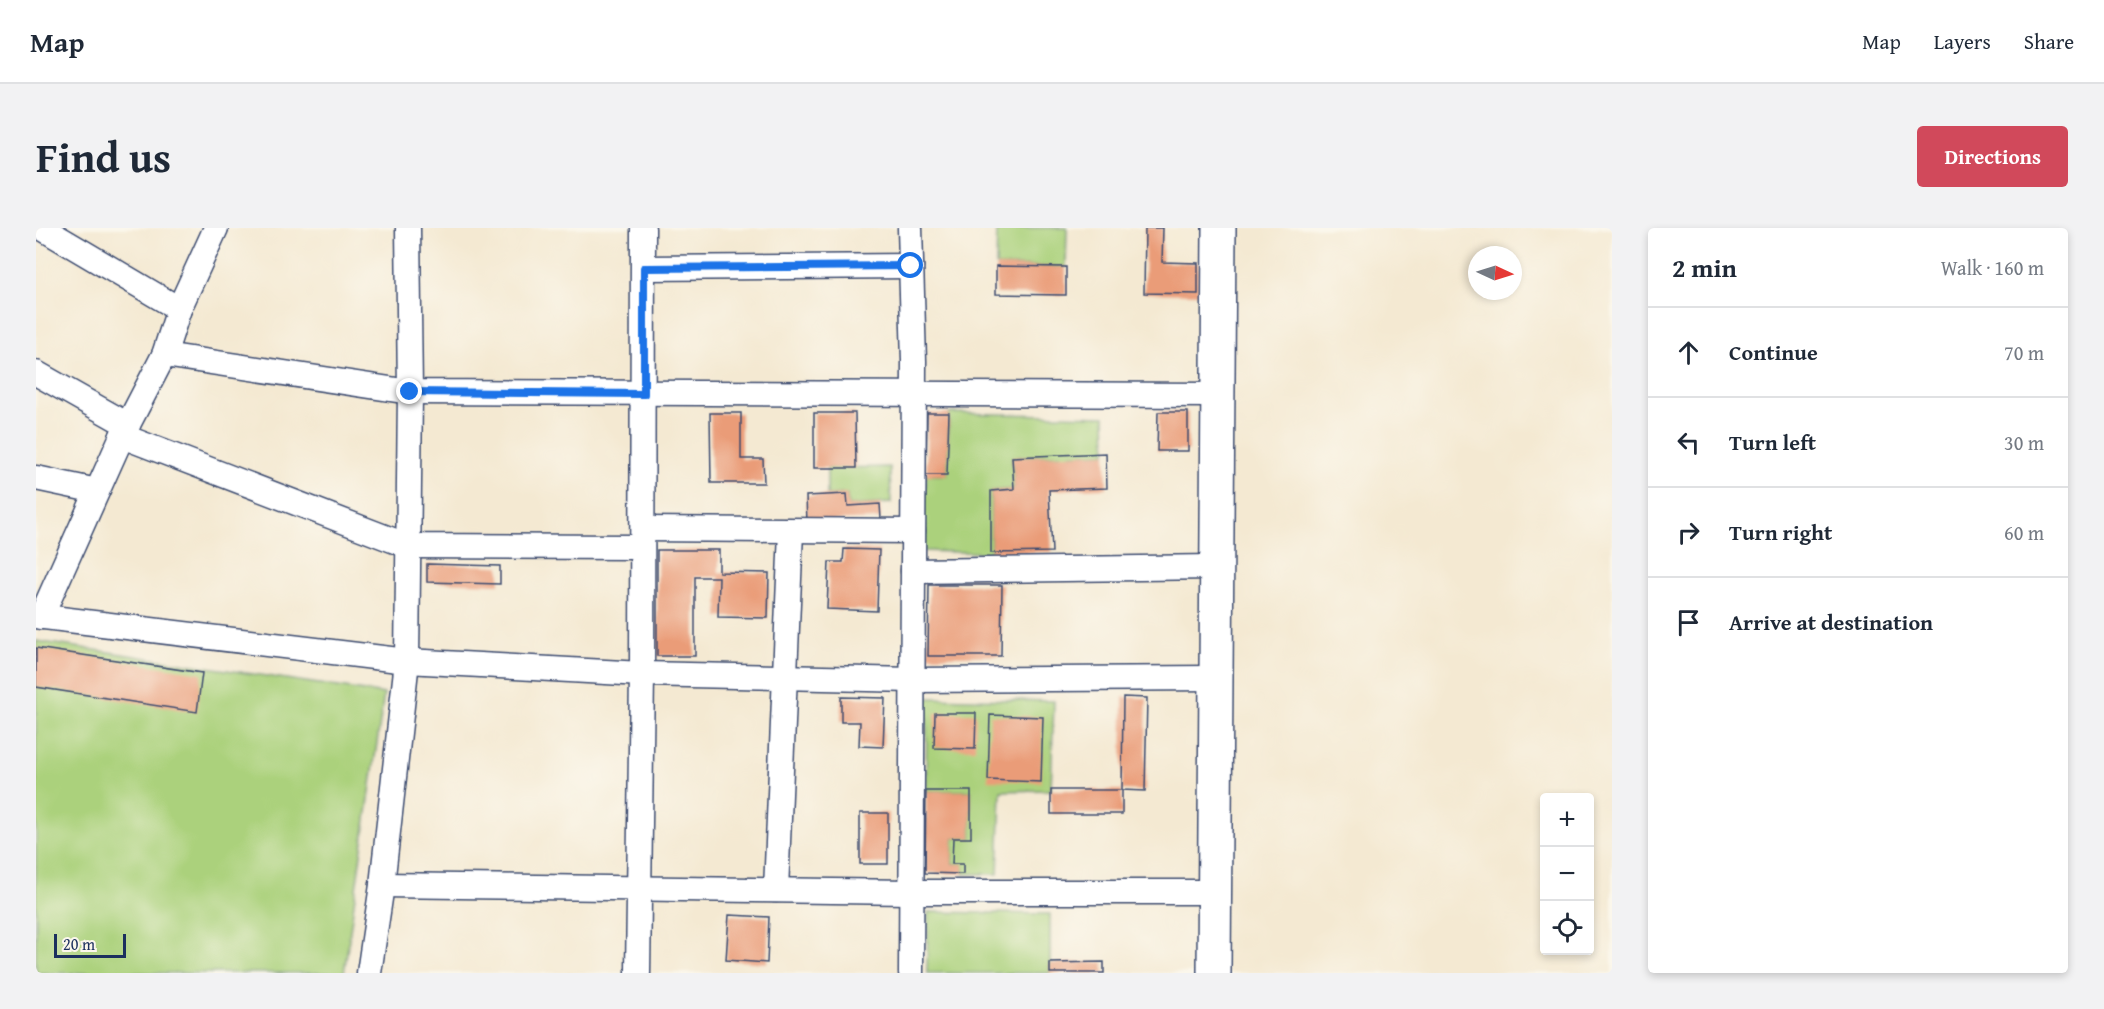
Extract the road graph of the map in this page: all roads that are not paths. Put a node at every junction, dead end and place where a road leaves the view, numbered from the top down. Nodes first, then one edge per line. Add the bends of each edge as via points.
1 (42, 228) edge
2 (216, 228) edge
3 (408, 228) edge
4 (643, 228) edge
5 (910, 228) edge
6 (1219, 228) edge
7 (911, 266) junction
8 (644, 268) junction
9 (179, 309) junction
10 (164, 356) junction
11 (36, 373) edge
12 (410, 392) junction
13 (913, 393) junction
14 (644, 394) junction
15 (1218, 395) junction
16 (125, 431) junction
17 (36, 478) edge
18 (97, 490) junction
19 (791, 531) junction
20 (913, 531) junction
21 (643, 538) junction
22 (408, 546) junction
23 (1215, 567) junction
24 (913, 571) junction
25 (39, 616) edge
26 (407, 660) junction
27 (642, 674) junction
28 (784, 676) junction
29 (1215, 678) junction
30 (913, 680) junction
31 (382, 885) junction
32 (639, 889) junction
33 (776, 890) junction
34 (911, 892) junction
35 (1214, 892) junction
36 (369, 973) edge
37 (638, 973) edge
38 (911, 973) edge
39 (1214, 973) edge

1 - 9 street
2 - 9 street
3 - 12 street
4 - 8 street
5 - 7 street
6 - 15 main road
7 - 8 street
7 - 13 street
8 - 14 street
9 - 10 street
10 - 12 street
10 - 16 street
11 - 16 street
12 - 14 street
12 - 22 street
13 - 14 street
13 - 15 street
13 - 20 street
14 - 21 street
15 - 23 main road
16 - 18 street
16 - 22 street
17 - 18 street
18 - 25 street
19 - 20 street
19 - 21 street
19 - 28 street
20 - 24 street
21 - 22 street
21 - 27 street
22 - 26 street
23 - 24 street
23 - 29 main road
24 - 30 street
25 - 26 street
26 - 27 street
26 - 31 street
27 - 28 street
27 - 32 street
28 - 30 street
28 - 33 street
29 - 30 street
29 - 35 main road
30 - 34 street
31 - 32 street
31 - 36 street
32 - 33 street
32 - 37 street
33 - 34 street
34 - 35 street
34 - 38 street
35 - 39 main road

